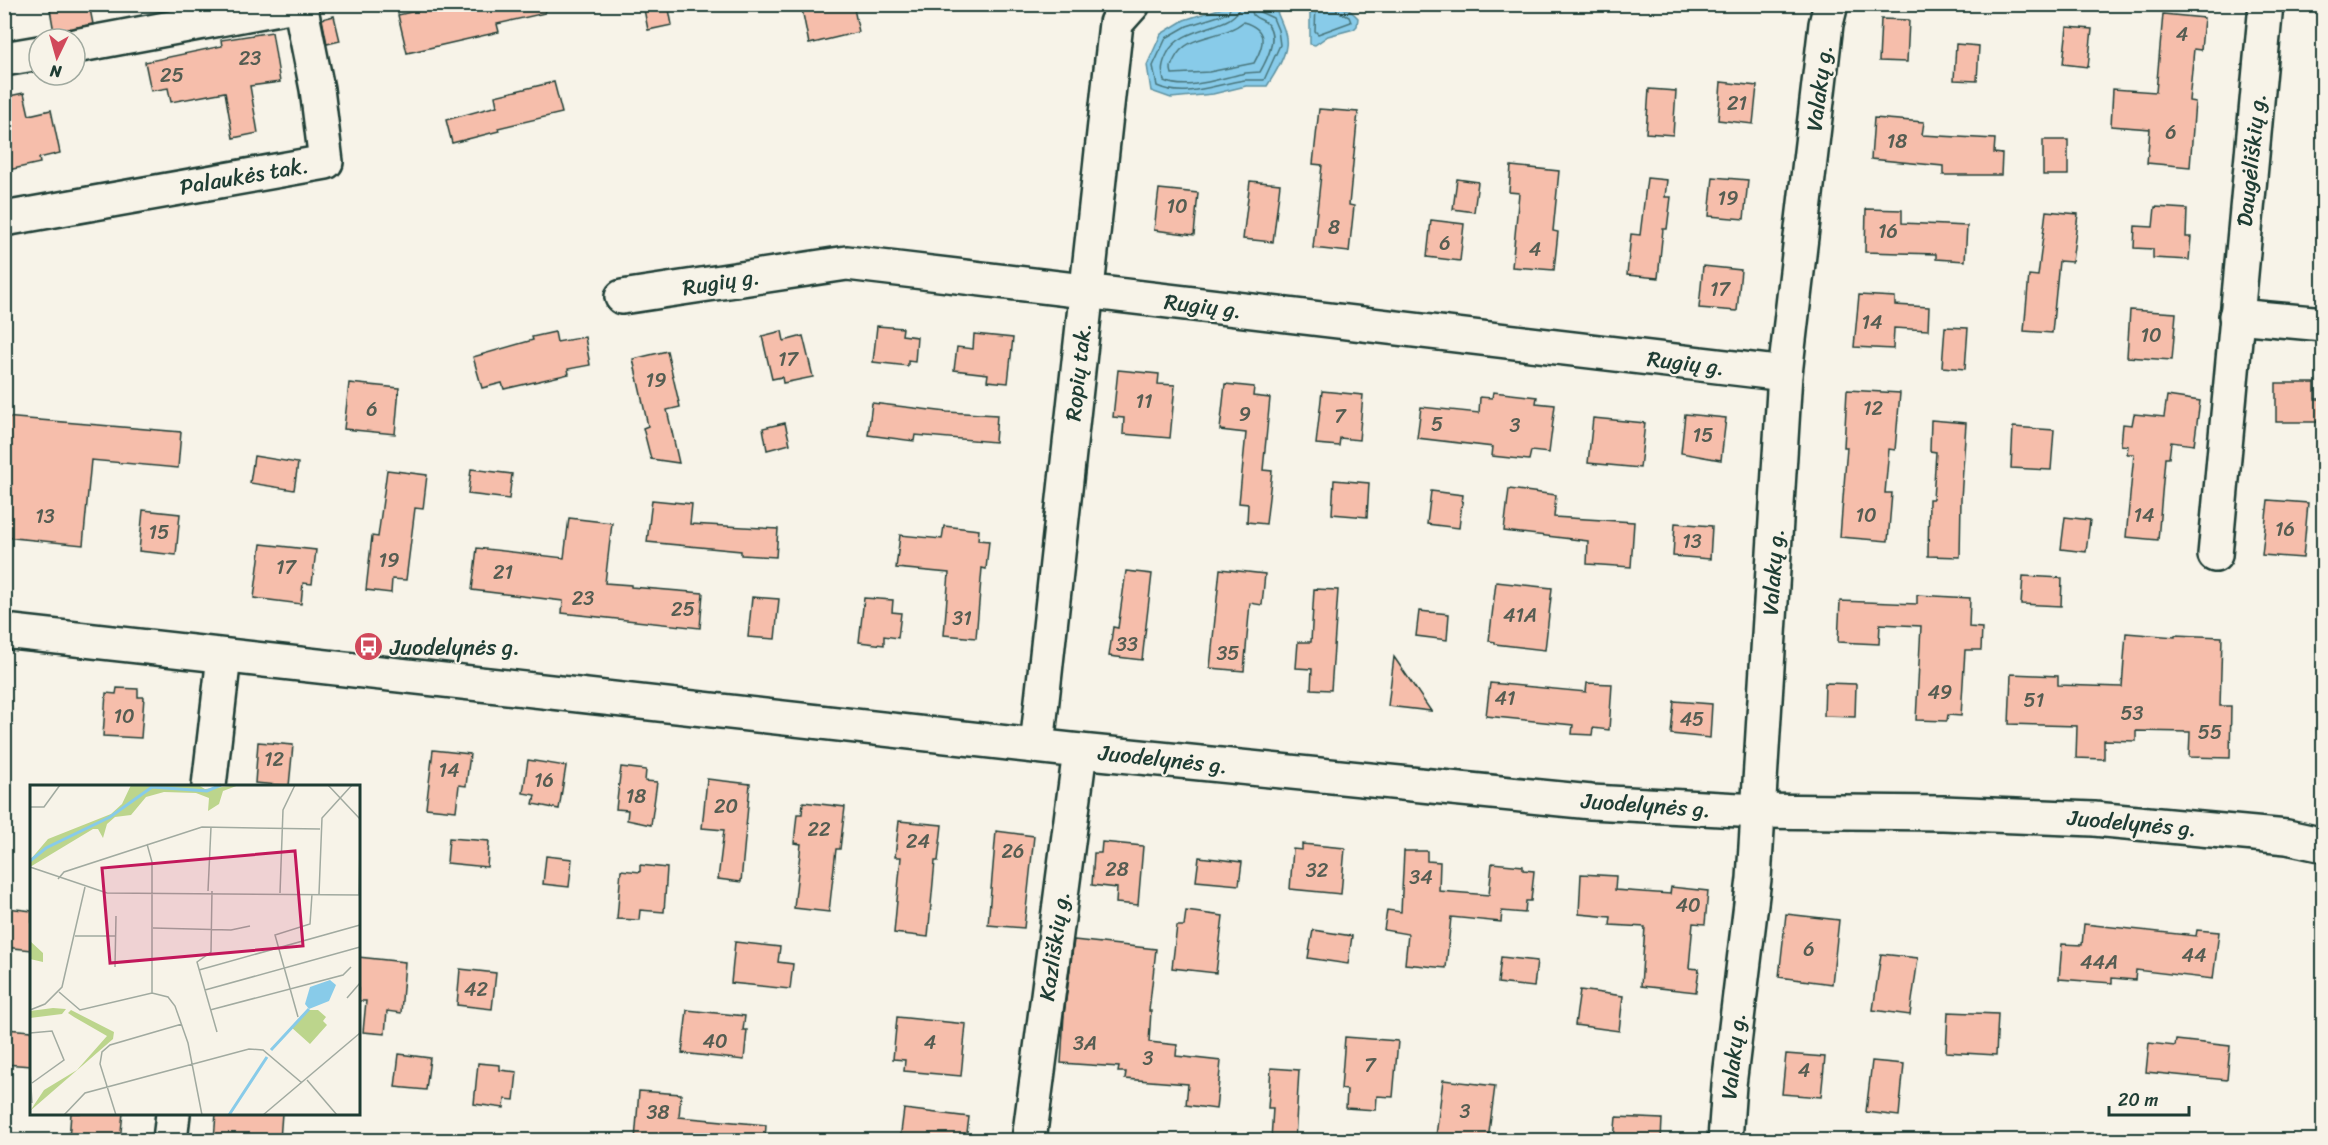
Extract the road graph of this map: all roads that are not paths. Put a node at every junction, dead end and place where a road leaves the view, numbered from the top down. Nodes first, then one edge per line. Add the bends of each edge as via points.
1 (300, 4) edge
2 (1133, 4) edge
3 (1831, 4) edge
4 (2266, 4) edge
5 (87, 44) edge
6 (27, 55) edge
7 (4, 59) edge
8 (4, 219) edge
9 (1087, 292) junction
10 (622, 297) dead end
11 (2235, 316) junction
12 (2324, 324) edge
13 (1785, 374) junction
14 (2215, 555) dead end
15 (4, 631) edge
16 (224, 656) junction
17 (1037, 746) junction
18 (1080, 751) junction
19 (209, 785) edge
20 (1758, 811) junction
21 (2324, 845) edge
22 (173, 1115) edge
23 (170, 1140) edge
24 (1029, 1140) edge
25 (1725, 1140) edge

1 - 5 street
1 - 8 street, Palaukės tak. via 326,162
2 - 9 street, Ropių tak. via 1116,23
3 - 13 street, Valakų g.
4 - 11 street, Daugėliškių g.
6 - 7 street
9 - 10 street, Rugių g. via 847,263
9 - 13 street, Rugių g.
9 - 17 street, Ropių tak.
11 - 12 street
11 - 14 street, Daugėliškių g.
13 - 20 street, Valakų g.
15 - 16 street, Juodelynės g.
16 - 17 street, Juodelynės g.
16 - 19 street
17 - 18 street, Juodelynės g.
18 - 20 street, Juodelynės g. via 1590,802
18 - 24 street, Kazliškių g.
20 - 21 street, Juodelynės g. via 2094,819 2287,837
20 - 25 street, Valakų g.
22 - 23 street

